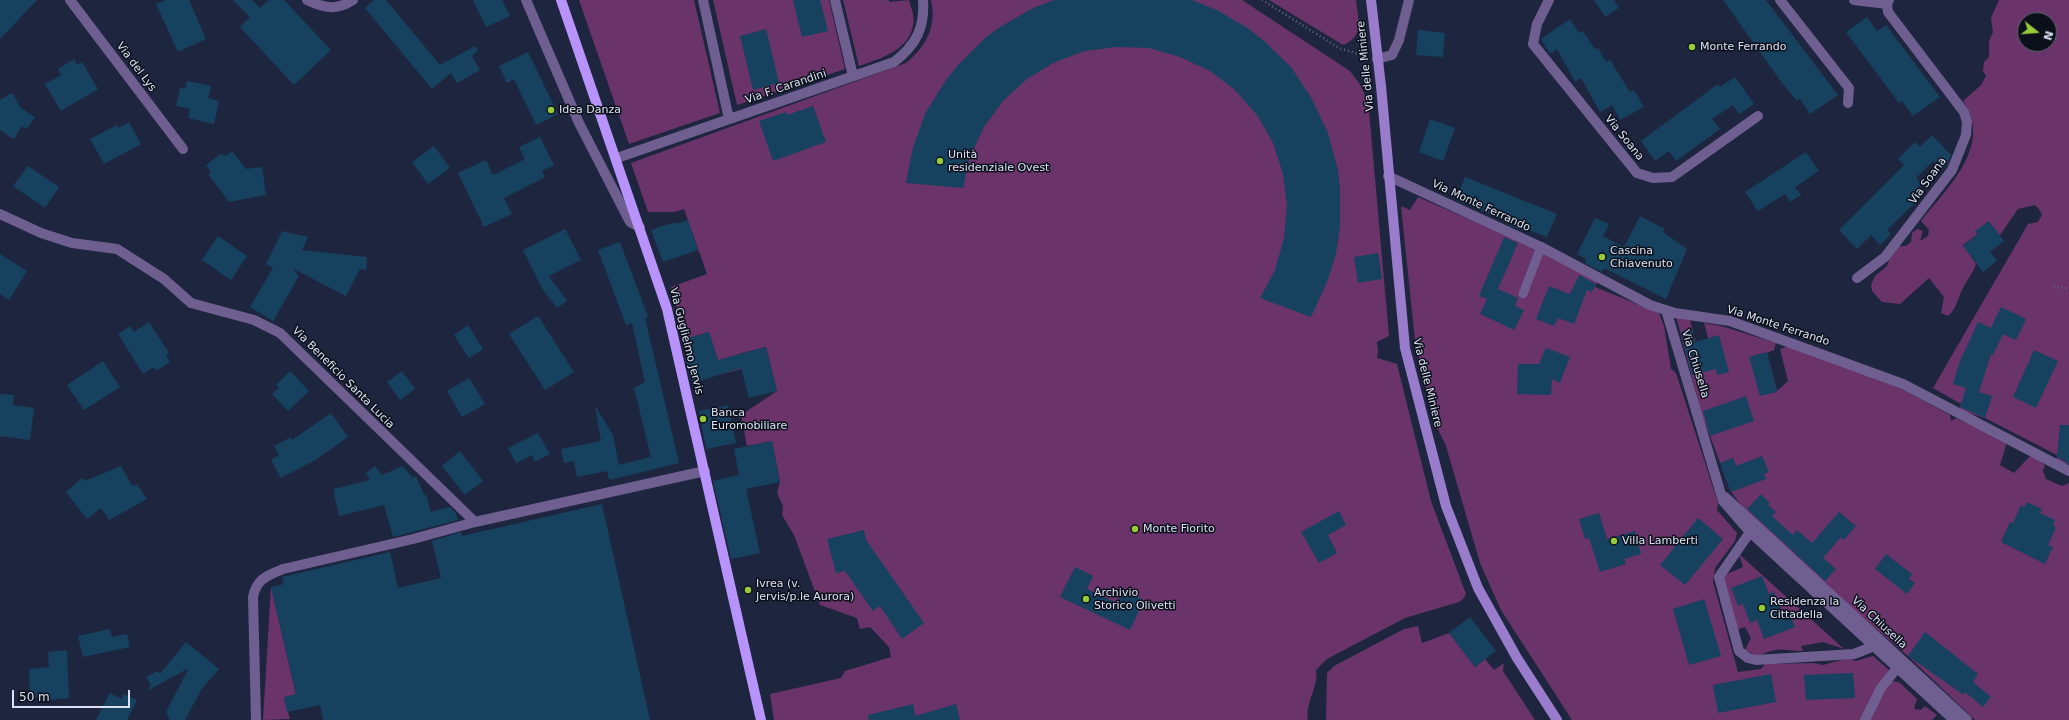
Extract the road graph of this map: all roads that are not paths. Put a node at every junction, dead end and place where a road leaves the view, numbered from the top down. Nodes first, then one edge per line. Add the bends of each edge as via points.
1 (70, 0) edge
2 (307, 0) edge
3 (353, 0) edge
4 (526, 0) edge
5 (561, 0) edge
6 (703, 0) edge
7 (835, 0) edge
8 (923, 0) edge
9 (1371, 0) edge
10 (1409, 0) edge
11 (1549, 0) edge
12 (1780, 0) edge
13 (1854, 0) edge
14 (1888, 2) edge
15 (1377, 59) junction
16 (853, 76) junction
17 (1848, 103) dead end
18 (1758, 116) dead end
19 (729, 119) junction
20 (183, 149) dead end
21 (617, 158) junction
22 (1388, 176) junction
23 (0, 214) edge
24 (640, 227) junction
25 (1540, 247) junction
26 (1857, 278) dead end
27 (1523, 294) dead end
28 (1666, 310) junction
29 (705, 471) junction
30 (2069, 471) edge
31 (1722, 495) junction
32 (474, 522) junction
33 (1750, 532) junction
34 (1874, 646) junction
35 (1898, 668) junction
36 (256, 720) edge
37 (761, 720) edge
38 (1557, 720) edge
39 (1865, 720) edge
40 (1954, 720) edge
41 (1967, 720) edge

1 - 20 street, Via del Lys
2 - 3 street via 329,8 343,7
4 - 24 street via 579,123 630,222
5 - 21 main road, Via Guglielmo Jervis
6 - 19 street
7 - 16 street
8 - 16 street, Via F. Carandini via 922,24 914,44 894,62
9 - 15 street, Via delle Miniere
10 - 15 street via 1399,40 1392,55
11 - 18 street, Via Soana via 1540,18 1533,44 1637,173 1654,178 1672,177
12 - 17 street via 1849,88
13 - 14 street, Via Soana
14 - 26 street, Via Soana via 1888,12 1964,112 1967,122 1966,135 1952,170 1885,257
15 - 22 street, Via delle Miniere
16 - 19 street, Via F. Carandini
19 - 21 street, Via F. Carandini
21 - 24 main road, Via Guglielmo Jervis
22 - 25 street, Via Monte Ferrando
22 - 38 street, Via delle Miniere via 1405,348 1446,506 1478,588 1517,658
23 - 32 street, Via Beneficio Santa Lucia via 41,233 72,243 117,249 164,279 191,302 254,320 280,333
24 - 29 main road, Via Guglielmo Jervis via 667,309
25 - 27 lane
25 - 28 street, Via Monte Ferrando via 1640,300
28 - 30 street, Via Monte Ferrando via 1730,321 1903,384
28 - 31 street, Via Chiusella
29 - 32 street
29 - 37 main road, Via Guglielmo Jervis
31 - 33 street, Via Chiusella via 1730,511
31 - 41 street, Via Chiusella
32 - 36 street via 283,569 262,579 254,590 253,597
33 - 34 street, Via Chiusella
33 - 34 street, Via Chiusella via 1719,577 1739,651 1743,655 1756,660 1854,654
34 - 35 street, Via Chiusella
35 - 39 street via 1881,688
35 - 40 street, Via Chiusella

